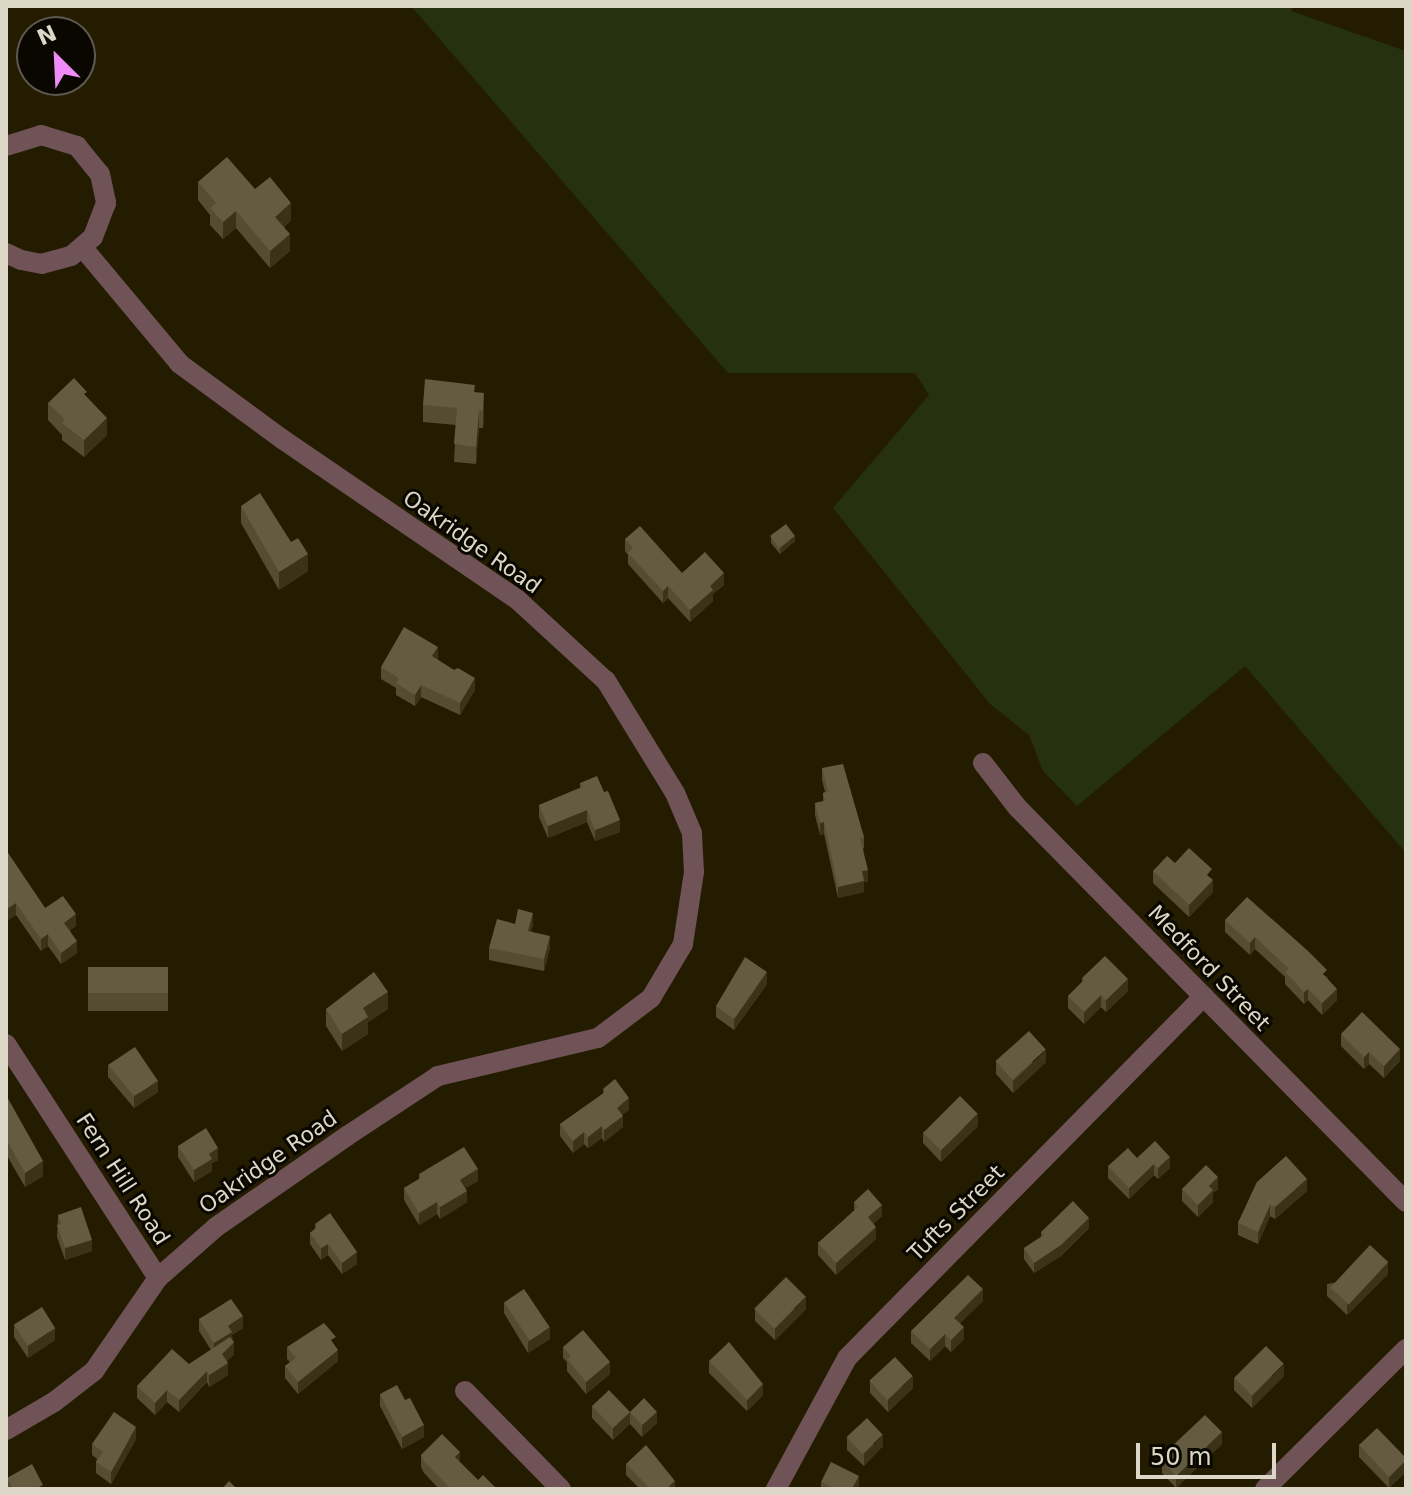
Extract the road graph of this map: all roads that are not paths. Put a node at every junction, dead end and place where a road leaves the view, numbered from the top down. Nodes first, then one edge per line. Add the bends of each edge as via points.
1 (6, 146) edge
2 (83, 248) junction
3 (6, 253) edge
4 (983, 763) dead end
5 (1204, 996) junction
6 (6, 1044) edge
7 (1406, 1202) edge
8 (158, 1278) junction
9 (1406, 1349) edge
10 (465, 1391) dead end
11 (6, 1430) edge
12 (561, 1489) edge
13 (776, 1489) edge
14 (1265, 1489) edge

1 - 2 street via 49,136 77,146 93,161 105,188 105,210
2 - 3 street via 42,264
2 - 8 street, Oakridge Road via 180,364 518,600 606,681 675,793 692,833 694,872 683,944 651,998 598,1038 438,1076 216,1227
4 - 5 street, Medford Street via 1017,807
5 - 7 street, Medford Street
5 - 13 street, Tufts Street via 847,1358
6 - 8 street, Fern Hill Road
8 - 11 street, Fern Hill Road via 94,1371
9 - 14 street
10 - 12 street

